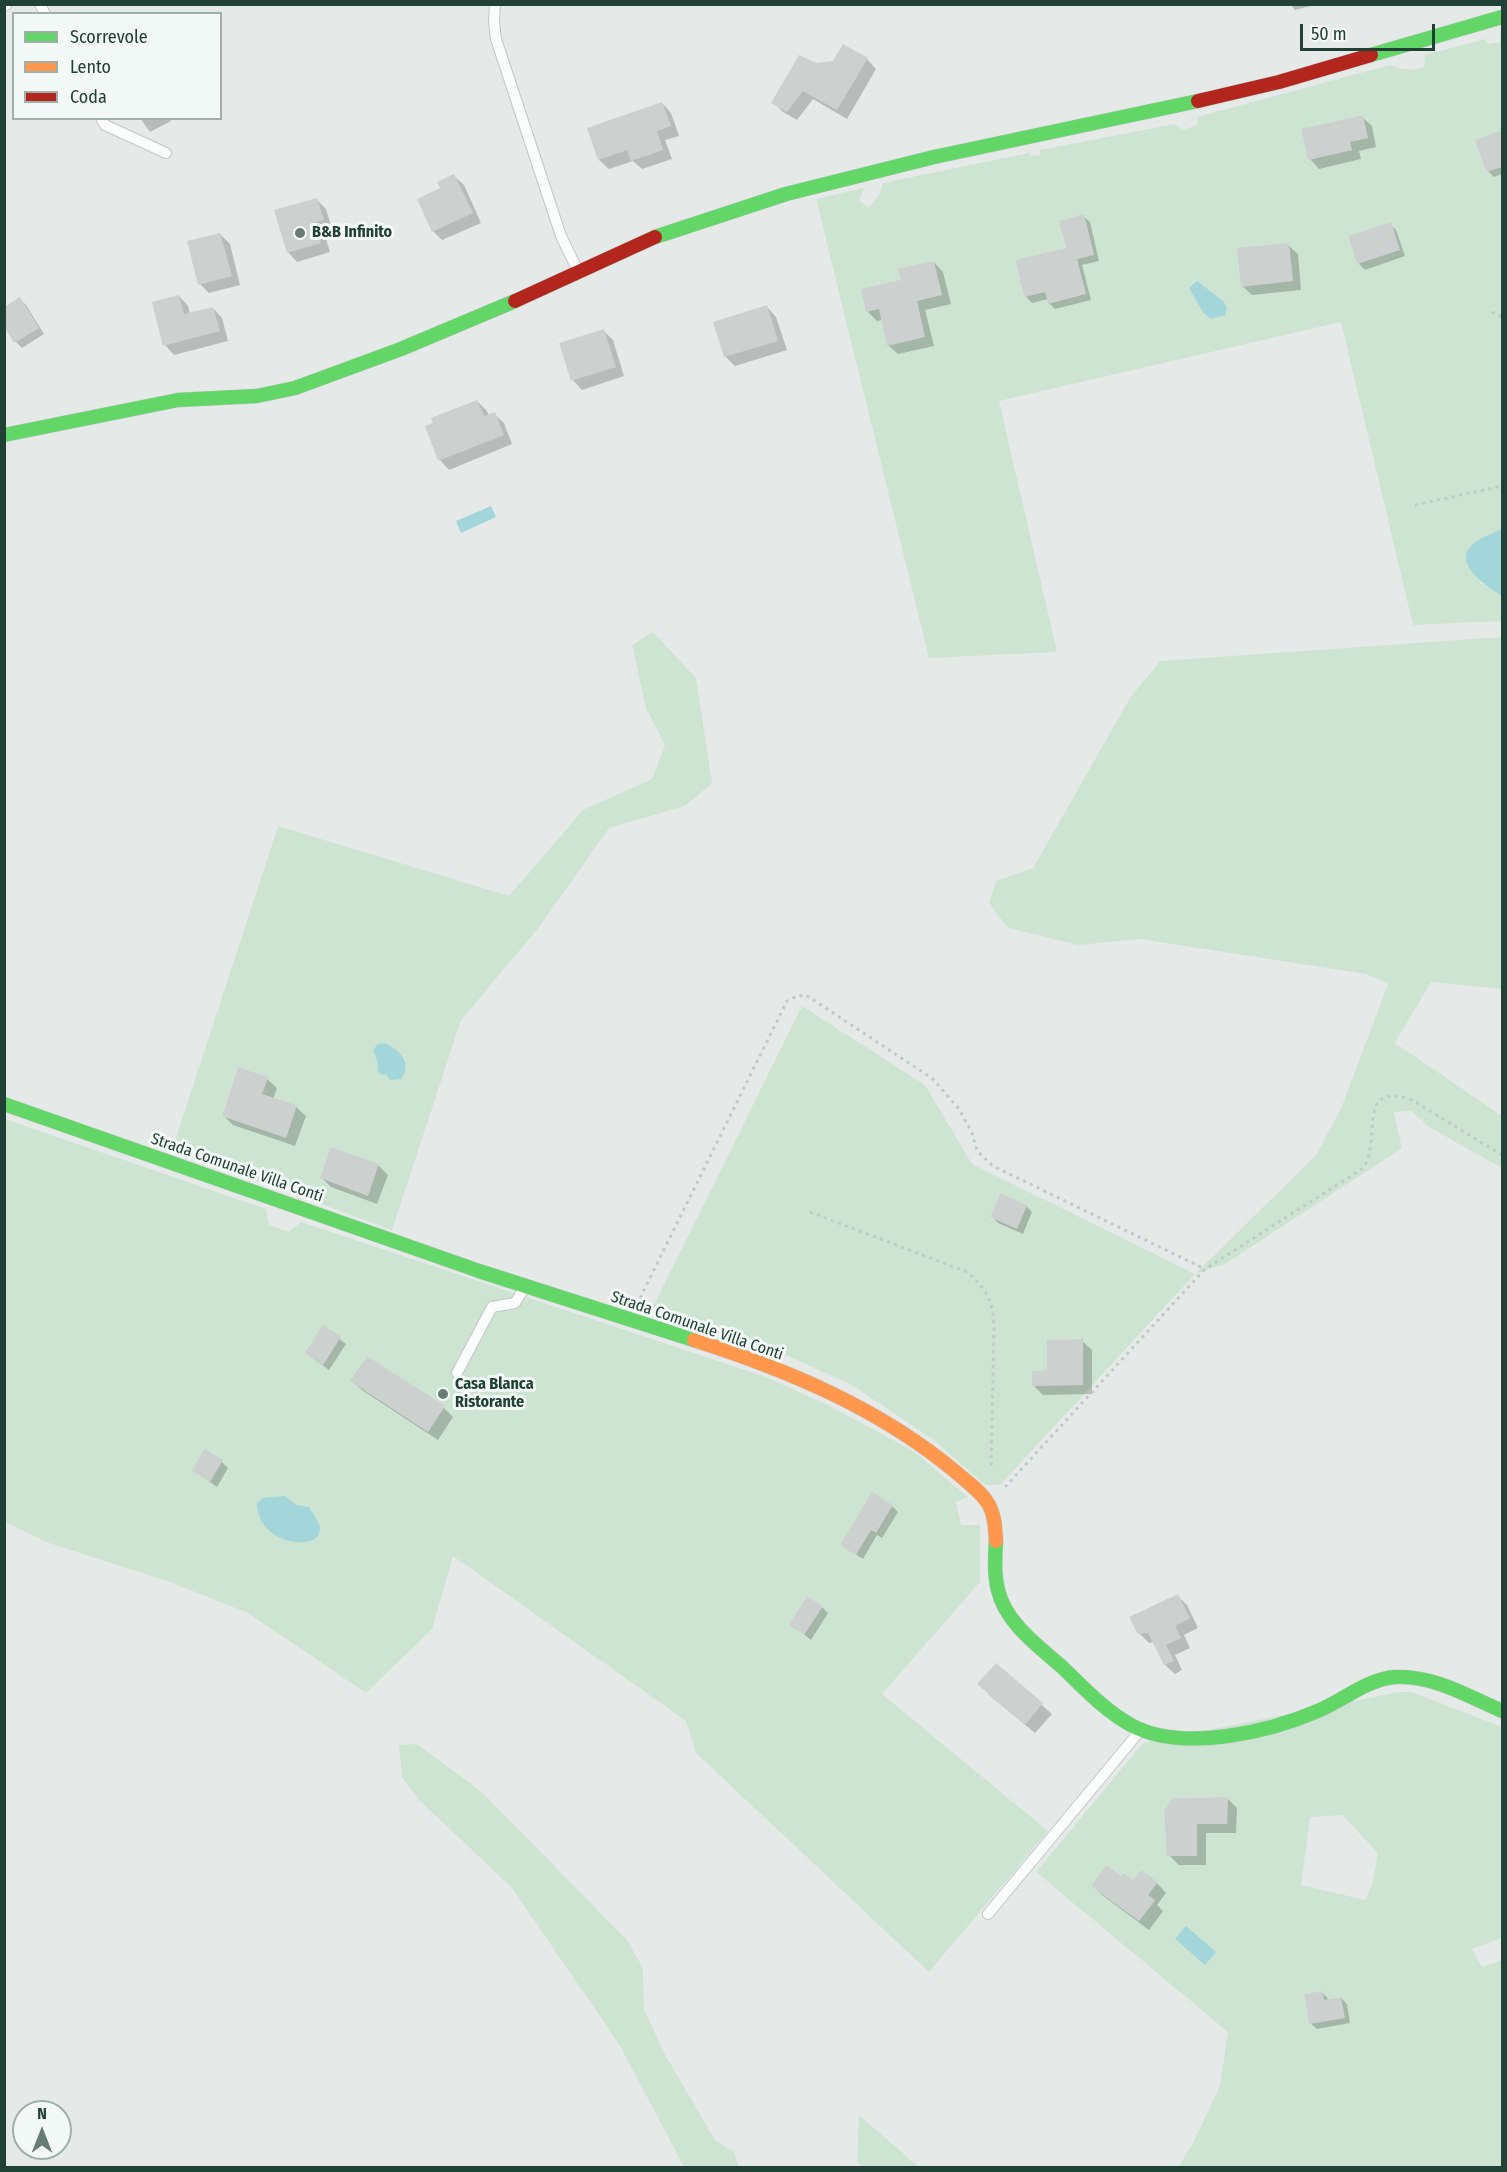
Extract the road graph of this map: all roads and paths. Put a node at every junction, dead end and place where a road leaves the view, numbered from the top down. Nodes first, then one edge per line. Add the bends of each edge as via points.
1 (495, 4) edge
2 (1503, 18) edge
3 (102, 120) edge
4 (166, 153) dead end
5 (578, 271) junction
6 (1492, 312) dead end
7 (1503, 317) edge
8 (4, 435) edge
9 (1503, 486) edge
10 (1414, 505) dead end
11 (4, 1104) edge
12 (1503, 1155) edge
13 (810, 1212) dead end
14 (1205, 1269) junction
15 (525, 1287) junction
16 (629, 1320) junction
17 (458, 1373) dead end
18 (991, 1474) dead end
19 (990, 1504) junction
20 (1503, 1711) edge
21 (1141, 1730) junction
22 (988, 1914) dead end

1 - 5 lane via 495,39 561,236
2 - 5 street via 1279,82 934,157 786,194 659,235
3 - 4 lane via 105,125
5 - 8 street via 470,321 295,388 257,396 178,400
6 - 7 path
9 - 10 path
11 - 15 street, Strada Comunale Villa Conti
12 - 14 path via 1412,1100 1385,1096 1376,1104 1372,1116 1371,1152 1362,1169
13 - 18 path via 967,1272 984,1287 993,1305 994,1328
14 - 16 path via 993,1166 977,1151 959,1109 933,1079 806,995 787,1001
14 - 19 path
15 - 16 street, Strada Comunale Villa Conti
15 - 17 lane via 514,1303 492,1307
16 - 19 street, Strada Comunale Villa Conti via 751,1358 831,1393 914,1440 962,1476
19 - 21 street via 995,1522 995,1576 999,1594 1012,1618 1112,1713
20 - 21 street via 1427,1680 1396,1677 1370,1683 1298,1719 1256,1730 1179,1736
21 - 22 lane

